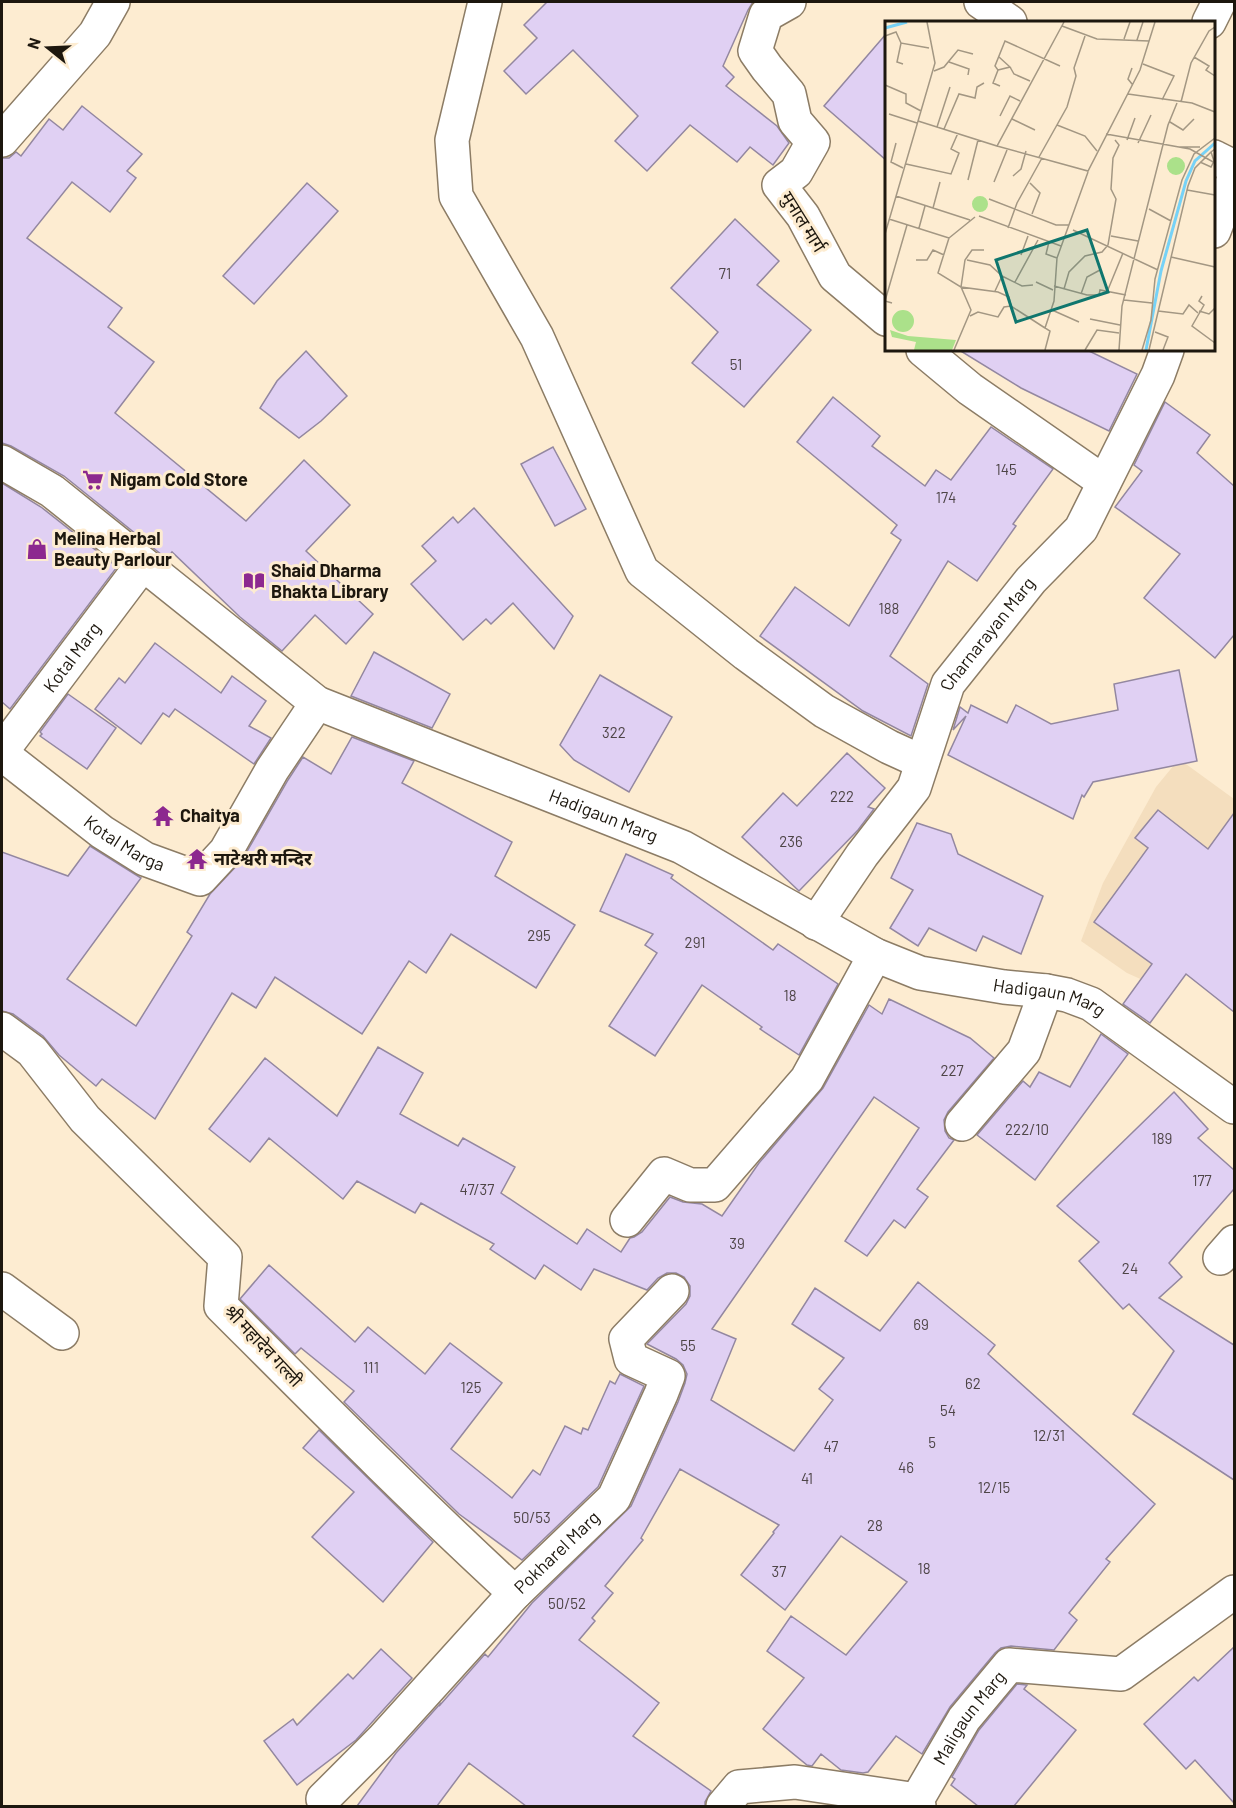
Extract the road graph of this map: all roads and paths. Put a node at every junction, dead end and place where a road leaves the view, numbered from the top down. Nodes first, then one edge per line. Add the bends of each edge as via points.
1 (113, 2) edge
2 (485, 2) edge
3 (789, 2) edge
4 (981, 2) edge
5 (1219, 2) edge
6 (1009, 21) edge
7 (1210, 21) edge
8 (2, 140) edge
9 (1215, 158) edge
10 (1234, 167) edge
11 (1234, 178) edge
12 (1215, 228) edge
13 (885, 318) edge
14 (924, 351) edge
15 (1167, 351) edge
16 (2, 462) edge
17 (1104, 482) junction
18 (142, 565) junction
19 (317, 703) junction
20 (2, 753) edge
21 (922, 762) junction
22 (816, 923) junction
23 (875, 955) junction
24 (1046, 991) junction
25 (2, 1029) edge
26 (1230, 1096) edge
27 (962, 1124) dead end
28 (627, 1220) dead end
29 (2, 1289) edge
30 (672, 1291) dead end
31 (62, 1333) dead end
32 (1234, 1592) edge
33 (515, 1593) junction
34 (918, 1803) edge
35 (321, 1804) edge
36 (723, 1806) edge

1 - 8 street via 95,34
2 - 21 street via 452,140 456,196 537,337 642,571 825,711
3 - 13 street, मुनाल मार्ग via 766,15 756,51 789,94 795,121 813,142 796,172 779,184 803,216 835,276
4 - 6 street
5 - 7 street
9 - 10 street
11 - 12 street
14 - 17 street via 970,389
15 - 17 street, Charnarayan Marg
16 - 18 street, Hadigaun Marg via 52,491
17 - 21 street, Charnarayan Marg via 1081,529 1031,580 948,684
18 - 19 street, Hadigaun Marg
18 - 20 street, Kotal Marg
19 - 20 street, Kotal Marga via 272,770 226,851 200,879 145,859 102,832
19 - 22 street, Hadigaun Marg via 682,847
21 - 22 street, Charnarayan Marg via 915,788 862,855
22 - 23 street, Hadigaun Marg
23 - 24 street, Hadigaun Marg via 920,973
23 - 28 street via 807,1079 715,1185 690,1185 664,1174
24 - 26 street, Hadigaun Marg via 1091,1004
24 - 27 street via 1024,1052
25 - 33 street, श्री महादेव गल्ली via 32,1051 85,1119 225,1257 221,1306 372,1458
29 - 31 street
30 - 33 street, Pokharel Marg via 626,1339 631,1359 668,1376 614,1498
32 - 34 street, Maligaun Marg via 1121,1674 1009,1665 964,1719
33 - 35 street, Pokharel Marg
34 - 36 street via 795,1782 739,1787

